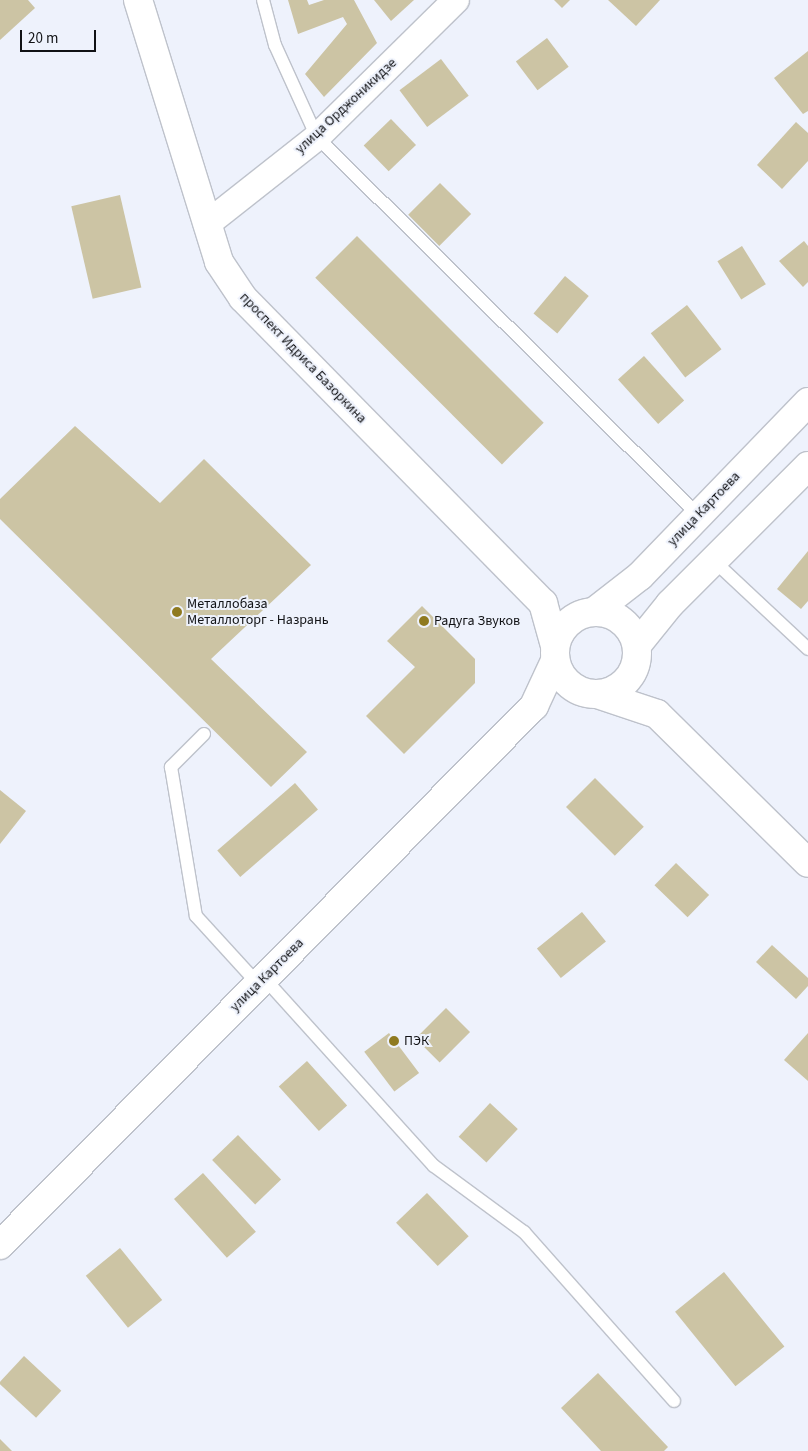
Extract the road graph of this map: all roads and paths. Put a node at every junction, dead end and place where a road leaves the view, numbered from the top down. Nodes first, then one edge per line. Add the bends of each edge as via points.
1 (138, 0) edge
2 (263, 0) edge
3 (456, 0) edge
4 (317, 137) junction
5 (207, 224) junction
6 (808, 402) edge
7 (808, 466) edge
8 (698, 515) junction
9 (713, 560) junction
10 (542, 603) junction
11 (588, 612) junction
12 (808, 648) edge
13 (637, 652) junction
14 (555, 653) junction
15 (590, 693) junction
16 (534, 706) junction
17 (657, 714) junction
18 (204, 734) dead end
19 (808, 863) edge
20 (261, 981) junction
21 (0, 1244) edge
22 (674, 1401) dead end

1 - 5 main road, проспект Идриса Базоркина
2 - 4 lane via 276,45
3 - 4 street, улица Орджоникидзе
4 - 5 street, улица Орджоникидзе
4 - 8 lane
5 - 10 main road, проспект Идриса Базоркина via 219,262 243,298
6 - 8 main road, улица Картоева
7 - 9 main road
8 - 11 main road, улица Картоева via 640,576
9 - 12 lane
9 - 13 main road via 670,604
10 - 11 main road, проспект Идриса Базоркина
10 - 14 main road, проспект Идриса Базоркина
11 - 13 main road via 610,613 622,620 632,631
11 - 14 main road via 569,621 559,632
13 - 15 main road via 633,673 624,684 611,692
13 - 17 main road
14 - 15 main road via 560,674 570,685
14 - 16 main road, улица Картоева
15 - 16 main road, улица Картоева
15 - 17 main road
16 - 20 main road, улица Картоева
17 - 19 main road
18 - 20 lane via 171,767 196,916
20 - 21 main road, улица Картоева
20 - 22 lane via 434,1166 524,1232

